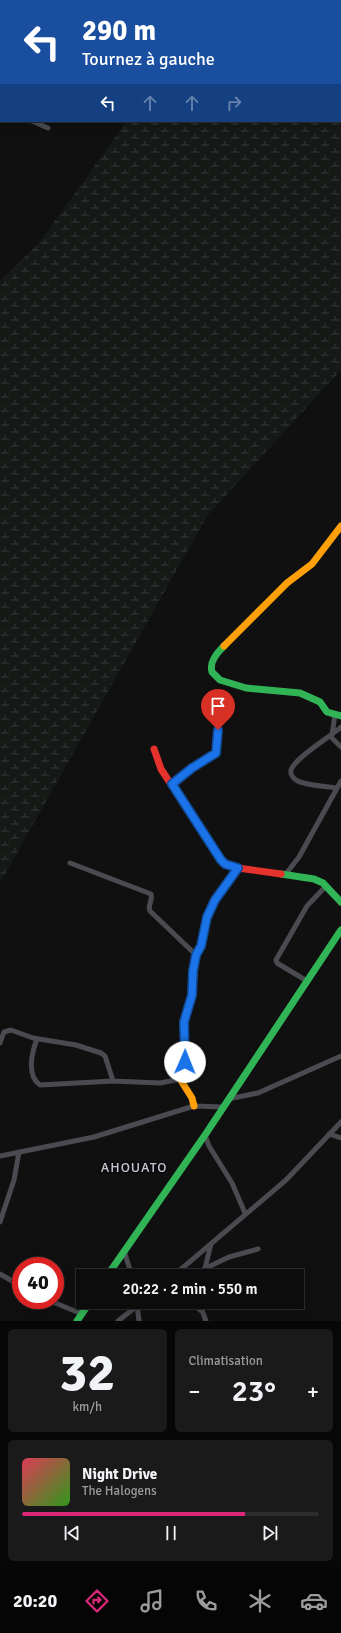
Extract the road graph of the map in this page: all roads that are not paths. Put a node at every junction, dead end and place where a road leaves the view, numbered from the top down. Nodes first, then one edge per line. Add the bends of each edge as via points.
1 (34, 122) edge
2 (48, 128) dead end
3 (341, 526) edge
4 (338, 715) edge
5 (341, 727) edge
6 (218, 730) dead end
7 (331, 735) junction
8 (341, 747) edge
9 (154, 749) dead end
10 (341, 781) edge
11 (172, 784) junction
12 (336, 788) junction
13 (70, 863) dead end
14 (238, 868) junction
15 (284, 875) junction
16 (326, 886) junction
17 (341, 902) edge
18 (341, 930) edge
19 (196, 955) junction
20 (307, 981) junction
21 (36, 1039) junction
22 (0, 1044) edge
23 (341, 1056) edge
24 (180, 1079) junction
25 (114, 1081) junction
26 (228, 1099) junction
27 (194, 1106) junction
28 (223, 1107) junction
29 (341, 1122) edge
30 (205, 1134) junction
31 (329, 1134) junction
32 (341, 1138) edge
33 (19, 1152) junction
34 (0, 1156) edge
35 (245, 1214) junction
36 (0, 1222) edge
37 (211, 1243) junction
38 (258, 1249) dead end
39 (124, 1251) junction
40 (112, 1269) edge
41 (130, 1269) edge
42 (182, 1269) edge
43 (204, 1269) joint
44 (0, 1274) edge
45 (12, 1281) edge
46 (64, 1307) edge
47 (85, 1309) edge
48 (132, 1309) edge
49 (139, 1309) edge
50 (201, 1310) edge
51 (82, 1314) junction
52 (77, 1321) edge
53 (118, 1321) edge
54 (139, 1321) edge
55 (206, 1321) edge

1 - 2 street
3 - 4 street via 331,536 315,561 283,587 230,641 211,667 217,678 235,686 296,691 319,702 324,710
4 - 7 street
5 - 7 street
6 - 11 street via 216,753
7 - 8 street
7 - 12 street via 307,754 291,772 300,782
9 - 11 street via 161,769
10 - 12 street
11 - 14 street via 221,860
12 - 15 street via 298,857
13 - 19 street via 151,894 150,911
14 - 15 street
14 - 19 street via 215,900 207,917 201,946
15 - 16 street via 314,879
16 - 17 street
16 - 20 street via 307,906 276,960
18 - 20 street
19 - 24 street via 192,995 184,1022 185,1062
20 - 26 street
21 - 22 street via 8,1030 4,1032
21 - 25 street via 76,1045 101,1053 105,1056
21 - 25 street via 31,1054 32,1066 40,1085
23 - 26 street via 258,1093
24 - 25 street via 160,1083
24 - 27 street
26 - 28 street
27 - 28 street
27 - 33 street via 94,1137
28 - 30 street
29 - 31 street
30 - 35 street via 209,1146 232,1183
30 - 39 street
31 - 32 street
31 - 35 street via 286,1180
33 - 34 street
33 - 36 street via 14,1180
35 - 37 street
37 - 42 street
37 - 43 street
38 - 43 street via 229,1257
39 - 40 street
39 - 41 street
44 - 45 street
46 - 51 street
47 - 51 street
48 - 53 street
49 - 54 street
50 - 55 street
51 - 52 street

